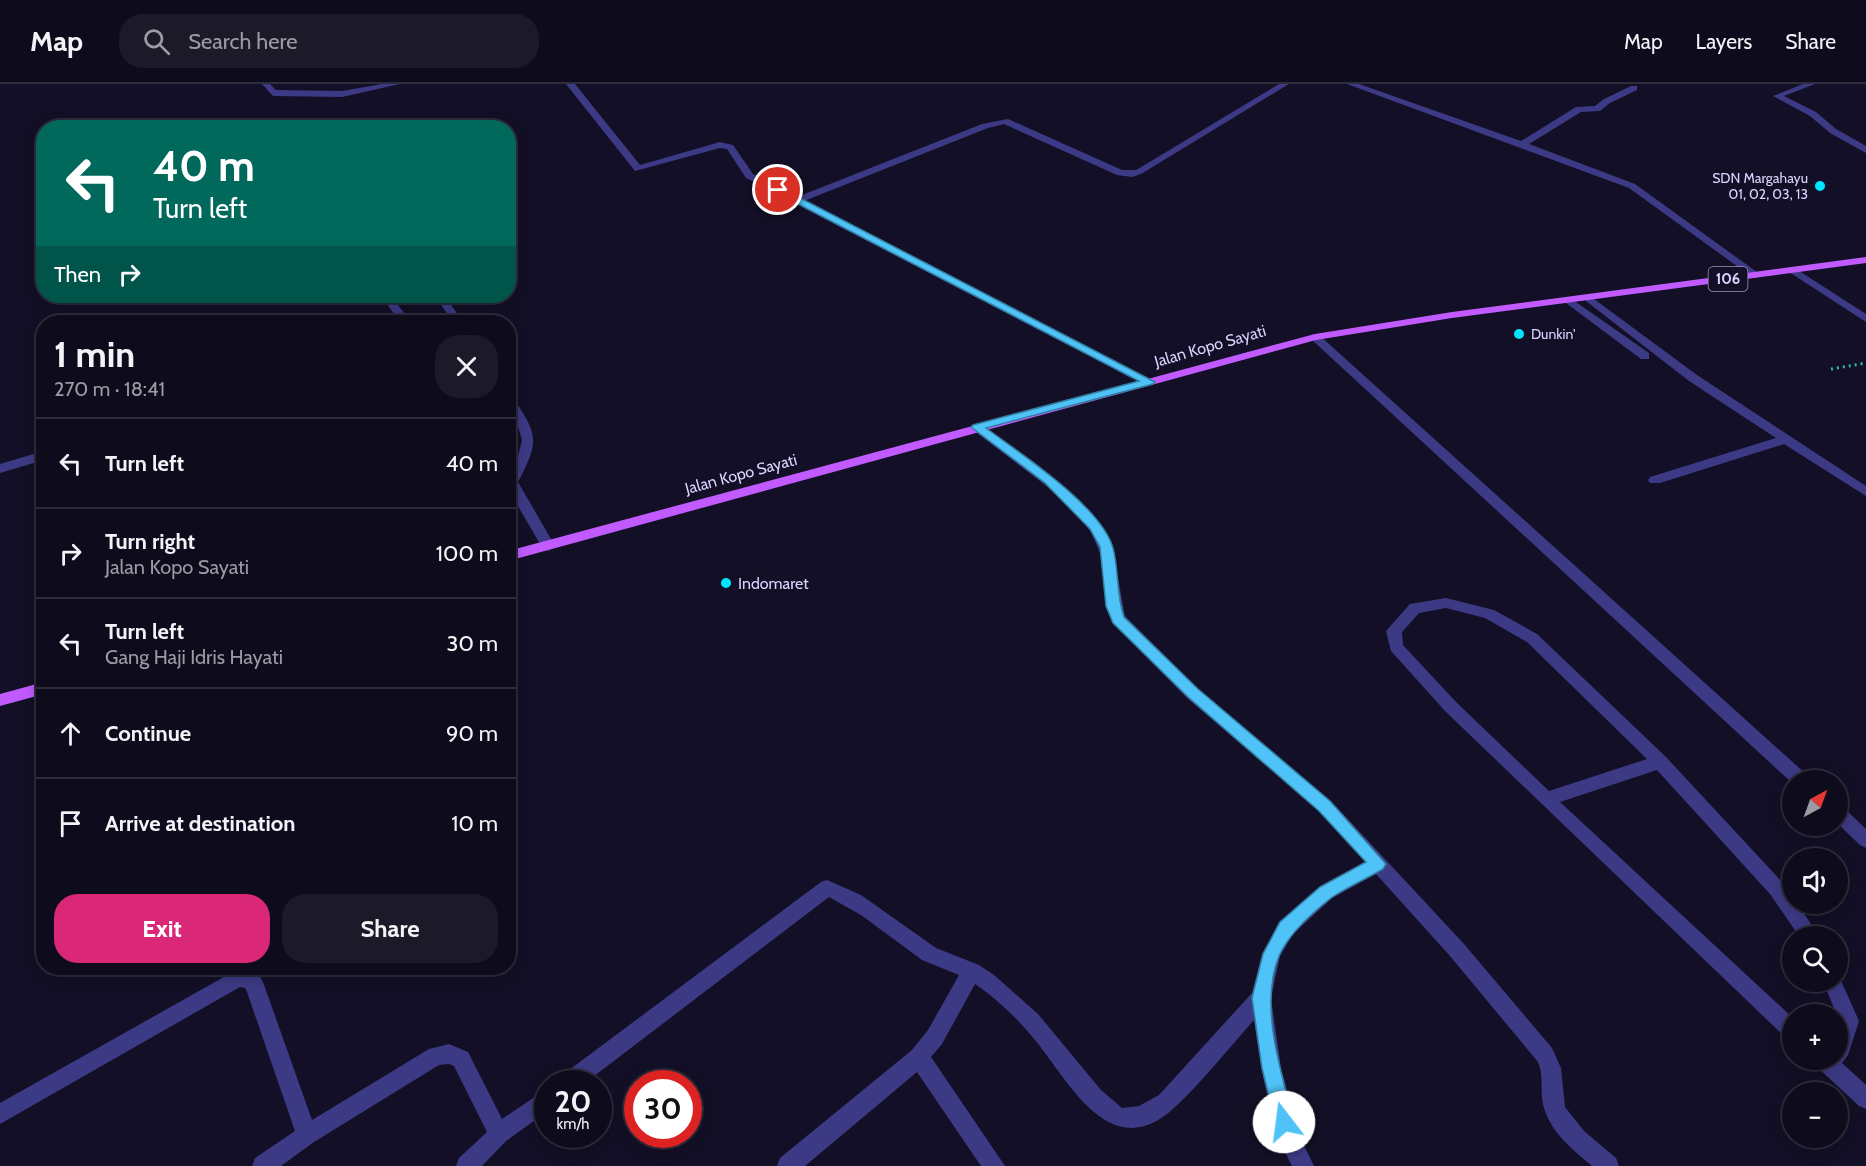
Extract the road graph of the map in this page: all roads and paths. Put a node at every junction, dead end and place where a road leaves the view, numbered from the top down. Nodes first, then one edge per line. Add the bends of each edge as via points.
1 (266, 84) edge
2 (396, 84) edge
3 (570, 84) edge
4 (1285, 84) edge
5 (1352, 84) edge
6 (1811, 84) edge
7 (1634, 88) dead end
8 (1522, 144) junction
9 (1866, 150) edge
10 (797, 200) junction
11 (1866, 260) edge
12 (1793, 270) junction
13 (1756, 275) junction
14 (1590, 298) junction
15 (1570, 301) junction
16 (391, 303) edge
17 (401, 315) edge
18 (1866, 319) edge
19 (1315, 337) junction
20 (1645, 356) dead end
21 (1866, 363) edge
22 (1831, 369) dead end
23 (1149, 382) junction
24 (516, 411) edge
25 (977, 427) junction
26 (1787, 439) junction
27 (36, 457) edge
28 (516, 468) edge
29 (0, 470) edge
30 (1655, 480) dead end
31 (516, 490) edge
32 (1866, 492) edge
33 (548, 546) junction
34 (516, 554) edge
35 (36, 690) edge
36 (0, 700) edge
37 (1660, 762) junction
38 (1790, 770) edge
39 (1546, 799) junction
40 (1848, 823) edge
41 (1866, 840) edge
42 (1378, 864) junction
43 (1803, 926) edge
44 (972, 971) junction
45 (1261, 998) junction
46 (1782, 1021) edge
47 (919, 1057) junction
48 (585, 1070) edge
49 (1841, 1070) edge
50 (1866, 1099) edge
51 (534, 1108) edge
52 (0, 1114) edge
53 (499, 1134) junction
54 (307, 1135) junction
55 (263, 1166) edge
56 (467, 1166) edge
57 (788, 1166) edge
58 (994, 1166) edge
59 (1303, 1166) edge
60 (1608, 1166) edge

1 - 2 street via 273,93 342,94
3 - 10 street via 638,169 726,145 749,176
4 - 10 street via 1132,174 1120,173 1005,121
5 - 8 street
6 - 9 street via 1777,96 1813,114
7 - 8 street via 1597,109 1579,109
8 - 13 street via 1632,186
10 - 23 street
11 - 12 main road, Jalan Kopo Sayati / 106
12 - 13 main road, Jalan Kopo Sayati / 106
12 - 18 street
13 - 14 main road, Jalan Kopo Sayati / 106
14 - 15 main road, Jalan Kopo Sayati / 106
14 - 26 street via 1693,378
15 - 19 main road, Jalan Kopo Sayati / 106
15 - 20 street
16 - 17 street
19 - 23 main road, Jalan Kopo Sayati / 106
19 - 38 street
21 - 22 path
23 - 25 main road, Jalan Kopo Sayati / 106
24 - 28 street via 528,429 530,444
25 - 33 main road, Jalan Kopo Sayati / 106
25 - 42 street via 1049,480 1095,527 1106,547 1118,619 1193,693 1325,806
26 - 30 street
26 - 32 street
27 - 29 street
31 - 33 street
33 - 34 main road, Jalan Kopo Sayati / 106
35 - 36 main road
37 - 39 street
37 - 39 street via 1532,638 1489,614 1446,603 1414,608 1394,631 1395,647
37 - 43 street via 1776,888
39 - 46 street
40 - 41 street
42 - 45 street via 1326,892 1286,928 1271,954
42 - 60 street via 1545,1055 1552,1068 1554,1106 1559,1120
44 - 45 street via 1031,1021 1094,1098 1117,1117 1135,1119 1166,1102
44 - 47 street via 935,1037
44 - 48 street via 931,955 846,894 827,888
45 - 59 street via 1279,1104
47 - 57 street
47 - 58 street
49 - 50 street
51 - 53 street
52 - 54 street via 238,978 251,979 256,989
53 - 54 street via 461,1059 449,1054 436,1056
53 - 56 street
54 - 55 street

